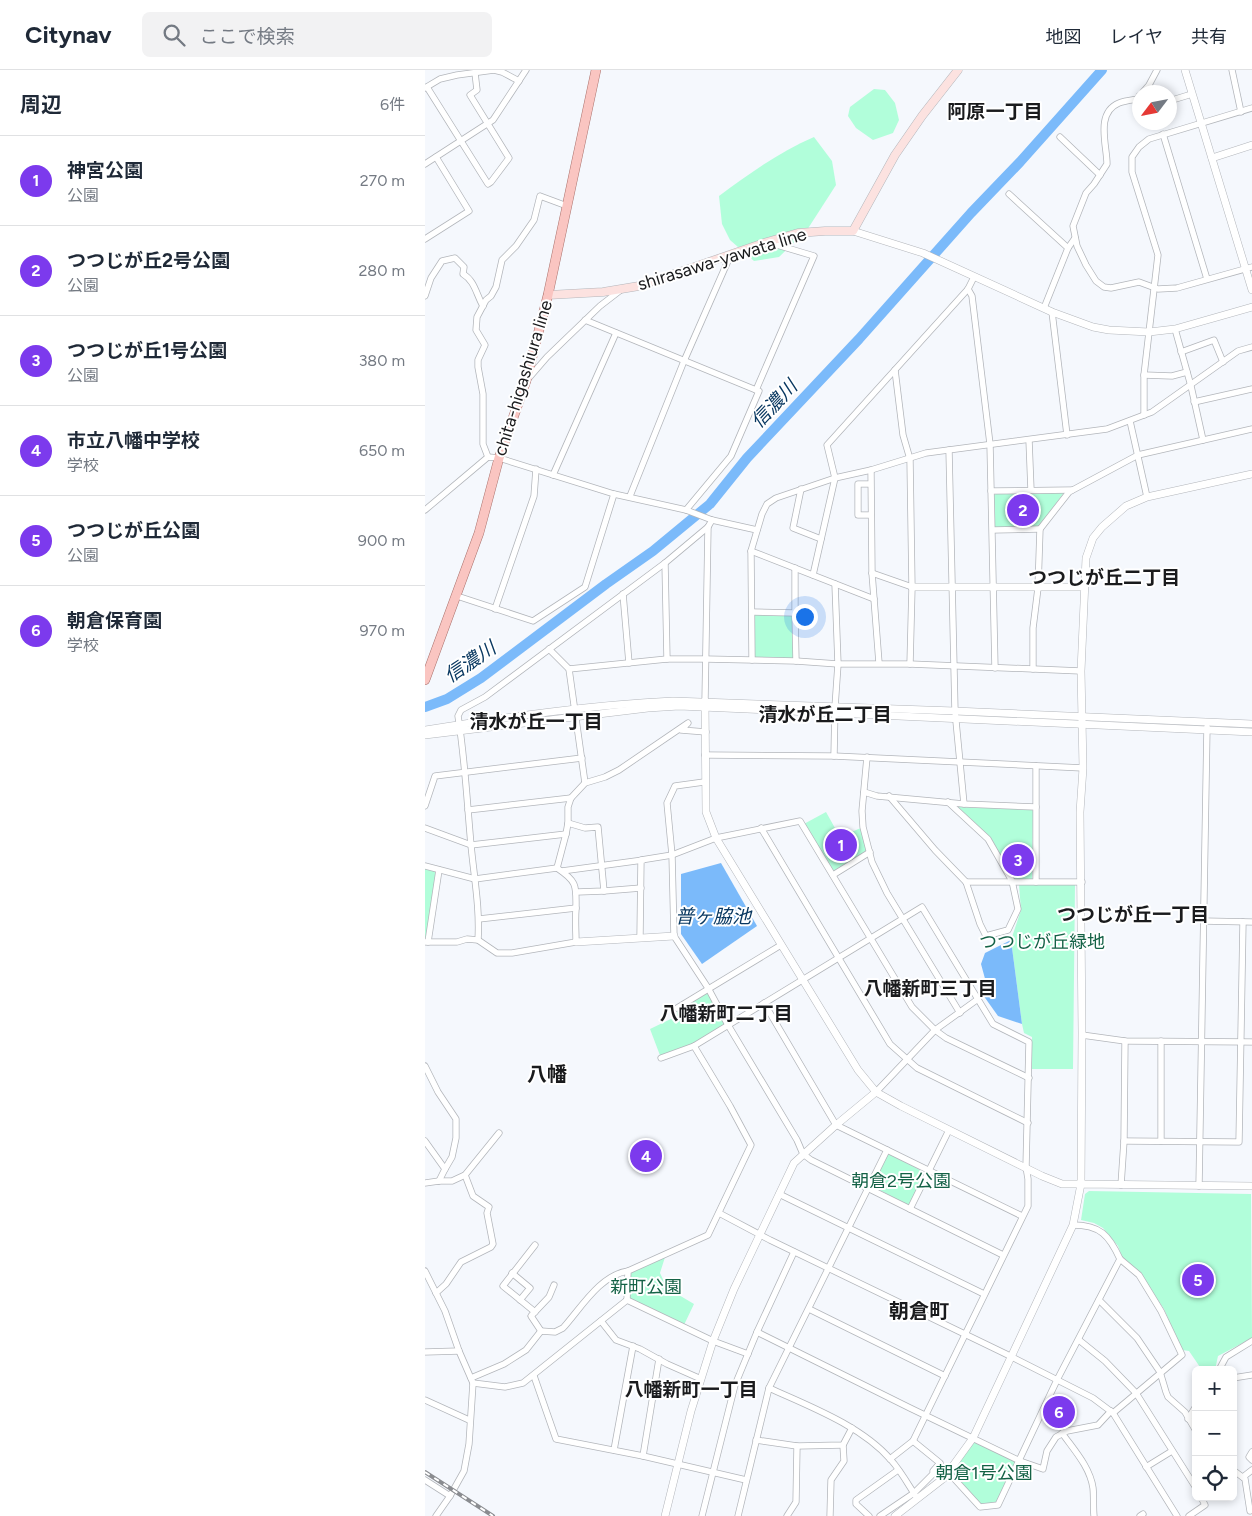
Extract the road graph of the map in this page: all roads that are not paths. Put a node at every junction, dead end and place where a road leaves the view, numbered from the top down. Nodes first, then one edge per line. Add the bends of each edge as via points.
1 (527, 70) edge
2 (596, 70) edge
3 (958, 70) edge
4 (1157, 70) edge
5 (1185, 70) edge
6 (1232, 70) edge
7 (475, 73) junction
8 (519, 81) junction
9 (1149, 85) edge
10 (426, 87) edge
11 (1192, 94) junction
12 (1177, 99) edge
13 (1132, 100) edge
14 (1252, 108) edge
15 (1241, 112) junction
16 (488, 123) junction
17 (1201, 124) junction
18 (1163, 134) junction
19 (1060, 137) dead end
20 (461, 141) junction
21 (1251, 147) edge
22 (436, 157) junction
23 (1212, 158) junction
24 (425, 164) edge
25 (1100, 175) junction
26 (1009, 194) dead end
27 (567, 206) junction
28 (853, 231) junction
29 (1075, 238) junction
30 (425, 239) edge
31 (767, 242) junction
32 (1068, 248) junction
33 (731, 254) junction
34 (1249, 268) edge
35 (974, 277) junction
36 (1207, 279) junction
37 (624, 288) junction
38 (1154, 288) junction
39 (968, 289) junction
40 (1252, 290) edge
41 (548, 295) junction
42 (425, 296) edge
43 (483, 306) junction
44 (1252, 307) edge
45 (1044, 308) junction
46 (1052, 312) junction
47 (585, 320) junction
48 (1175, 329) junction
49 (1149, 332) junction
50 (616, 333) junction
51 (1252, 347) edge
52 (1181, 352) junction
53 (684, 361) junction
54 (1223, 362) junction
55 (895, 370) junction
56 (1187, 372) junction
57 (1145, 375) junction
58 (526, 381) junction
59 (1191, 386) junction
60 (1252, 389) edge
61 (756, 390) junction
62 (1194, 402) junction
63 (1144, 415) junction
64 (1130, 421) junction
65 (1252, 429) edge
66 (1067, 434) junction
67 (1029, 440) junction
68 (1203, 440) junction
69 (990, 444) junction
70 (949, 450) junction
71 (1138, 455) junction
72 (487, 457) junction
73 (499, 458) junction
74 (910, 459) junction
75 (536, 469) junction
76 (871, 470) junction
77 (553, 474) junction
78 (1252, 474) edge
79 (835, 478) junction
80 (870, 484) junction
81 (801, 489) junction
82 (991, 490) junction
83 (1031, 490) junction
84 (1072, 490) junction
85 (614, 494) junction
86 (629, 496) junction
87 (1147, 497) junction
88 (425, 510) edge
89 (686, 510) junction
90 (871, 515) junction
91 (709, 519) junction
92 (708, 527) junction
93 (1040, 529) junction
94 (757, 530) junction
95 (993, 530) junction
96 (821, 538) junction
97 (751, 551) junction
98 (665, 563) junction
99 (795, 568) junction
100 (872, 573) junction
101 (813, 575) junction
102 (835, 584) junction
103 (952, 587) junction
104 (994, 587) junction
105 (1084, 587) junction
106 (912, 588) junction
107 (1038, 588) junction
108 (623, 594) junction
109 (457, 596) junction
110 (874, 599) junction
111 (495, 608) junction
112 (752, 612) junction
113 (795, 612) junction
114 (549, 649) junction
115 (705, 659) junction
116 (667, 660) junction
117 (752, 660) junction
118 (796, 661) junction
119 (629, 663) junction
120 (879, 663) junction
121 (838, 664) junction
122 (910, 664) junction
123 (954, 666) junction
124 (995, 668) junction
125 (569, 669) junction
126 (1033, 669) junction
127 (1081, 671) junction
128 (425, 680) edge
129 (705, 704) junction
130 (835, 710) junction
131 (955, 711) junction
132 (576, 713) junction
133 (956, 719) junction
134 (1082, 721) junction
135 (1252, 724) edge
136 (1207, 726) junction
137 (460, 728) junction
138 (425, 730) edge
139 (706, 732) junction
140 (1252, 732) edge
141 (425, 735) edge
142 (705, 755) junction
143 (834, 756) junction
144 (867, 757) junction
145 (582, 758) junction
146 (961, 763) junction
147 (1037, 766) junction
148 (1083, 768) junction
149 (465, 773) junction
150 (704, 782) junction
151 (585, 783) junction
152 (864, 792) junction
153 (889, 796) junction
154 (571, 798) junction
155 (948, 802) junction
156 (964, 804) junction
157 (425, 806) edge
158 (1036, 806) junction
159 (468, 810) junction
160 (568, 823) junction
161 (425, 828) edge
162 (761, 828) junction
163 (567, 834) junction
164 (716, 838) junction
165 (471, 845) junction
166 (870, 852) junction
167 (672, 855) junction
168 (643, 860) junction
169 (425, 866) edge
170 (602, 866) junction
171 (439, 870) junction
172 (560, 870) junction
173 (833, 875) junction
174 (475, 879) junction
175 (1012, 881) junction
176 (966, 882) junction
177 (1036, 882) junction
178 (1082, 882) junction
179 (641, 888) junction
180 (604, 891) junction
181 (577, 892) junction
182 (575, 908) junction
183 (903, 918) junction
184 (479, 919) junction
185 (1203, 921) junction
186 (1243, 922) junction
187 (1252, 922) edge
188 (674, 936) junction
189 (640, 937) junction
190 (871, 939) junction
191 (478, 940) junction
192 (426, 942) edge
193 (576, 942) junction
194 (781, 945) junction
195 (838, 958) junction
196 (802, 980) junction
197 (708, 988) junction
198 (978, 999) junction
199 (764, 1003) junction
200 (677, 1008) dead end
201 (960, 1013) junction
202 (728, 1025) junction
203 (935, 1030) junction
204 (1082, 1036) junction
205 (1125, 1040) junction
206 (1161, 1042) junction
207 (1201, 1042) junction
208 (1241, 1042) junction
209 (1252, 1042) edge
210 (694, 1046) junction
211 (661, 1058) dead end
212 (907, 1059) junction
213 (425, 1066) edge
214 (1029, 1078) junction
215 (876, 1092) junction
216 (1028, 1123) junction
217 (836, 1125) junction
218 (949, 1130) junction
219 (499, 1133) dead end
220 (425, 1141) edge
221 (1124, 1141) junction
222 (1161, 1141) junction
223 (1199, 1142) junction
224 (887, 1150) junction
225 (803, 1154) junction
226 (1026, 1167) junction
227 (445, 1169) junction
228 (929, 1170) junction
229 (465, 1175) junction
230 (439, 1181) junction
231 (425, 1183) edge
232 (1081, 1184) junction
233 (1121, 1185) junction
234 (1199, 1186) junction
235 (1252, 1186) edge
236 (867, 1188) junction
237 (779, 1194) junction
238 (910, 1209) junction
239 (719, 1213) junction
240 (1022, 1216) junction
241 (1073, 1225) junction
242 (848, 1228) junction
243 (760, 1235) junction
244 (535, 1245) dead end
245 (794, 1252) junction
246 (1003, 1255) junction
247 (1120, 1259) junction
248 (829, 1268) junction
249 (425, 1271) edge
250 (627, 1271) junction
251 (513, 1273) junction
252 (554, 1285) dead end
253 (436, 1293) junction
254 (984, 1294) junction
255 (521, 1300) junction
256 (627, 1300) junction
257 (1099, 1300) junction
258 (809, 1309) junction
259 (535, 1312) junction
260 (601, 1320) junction
261 (541, 1331) junction
262 (757, 1332) junction
263 (965, 1335) junction
264 (1079, 1340) junction
265 (713, 1341) junction
266 (1252, 1341) edge
267 (633, 1346) junction
268 (790, 1348) junction
269 (459, 1351) junction
270 (425, 1352) edge
271 (748, 1354) junction
272 (1012, 1357) junction
273 (659, 1359) junction
274 (1221, 1366) edge
275 (1160, 1372) junction
276 (1252, 1375) edge
277 (534, 1376) junction
278 (945, 1376) junction
279 (1237, 1377) edge
280 (701, 1379) junction
281 (472, 1380) junction
282 (1058, 1380) junction
283 (769, 1388) junction
284 (1135, 1393) junction
285 (425, 1400) edge
286 (1193, 1411) edge
287 (1112, 1412) junction
288 (925, 1415) junction
289 (1188, 1419) junction
290 (469, 1420) junction
291 (1192, 1425) edge
292 (851, 1428) junction
293 (1062, 1433) junction
294 (973, 1438) junction
295 (756, 1440) junction
296 (913, 1441) junction
297 (843, 1445) junction
298 (797, 1446) junction
299 (614, 1450) junction
300 (1172, 1451) junction
301 (1252, 1452) edge
302 (643, 1456) junction
303 (890, 1459) junction
304 (1252, 1460) edge
305 (1020, 1461) junction
306 (678, 1464) junction
307 (1146, 1467) junction
308 (898, 1470) junction
309 (1252, 1470) edge
310 (713, 1472) junction
311 (948, 1472) junction
312 (1237, 1473) edge
313 (1243, 1477) junction
314 (425, 1480) edge
315 (746, 1480) junction
316 (1192, 1482) edge
317 (916, 1495) junction
318 (450, 1496) junction
319 (1203, 1501) edge
320 (1251, 1510) edge
321 (1244, 1515) edge
322 (436, 1516) edge
323 (665, 1516) edge
324 (703, 1516) edge
325 (738, 1516) edge
326 (787, 1516) edge
327 (830, 1516) edge
328 (869, 1516) edge
329 (880, 1516) edge
330 (895, 1516) edge
331 (1094, 1516) edge
332 (1177, 1516) edge
333 (1189, 1516) edge

1 - 8 street
2 - 27 main road, chita-higashiura line
3 - 28 main road via 895,155
4 - 9 street
5 - 11 street
6 - 15 street
7 - 8 street via 494,70
7 - 10 street via 440,79
7 - 16 street via 477,90 469,95
8 - 16 street
10 - 20 street
11 - 12 street
11 - 17 street
13 - 25 street via 1118,103 1107,114 1103,130 1107,164
14 - 15 street
15 - 17 street
16 - 20 street
16 - 20 street via 509,158 491,182 487,184
17 - 18 street
17 - 23 street
18 - 36 street
18 - 38 street via 1149,139 1132,157 1132,172 1158,255
19 - 25 street
20 - 22 street
21 - 23 street
22 - 24 street
22 - 30 street via 469,211
23 - 34 street
25 - 29 street via 1086,193 1073,226
26 - 32 street
27 - 41 main road, chita-higashiura line
27 - 43 street via 540,196 534,220 503,260 496,287
28 - 31 main road, shirasawa-yawata line via 798,233
28 - 35 street via 923,253
29 - 32 street
29 - 38 street via 1086,265 1104,287 1139,282
31 - 33 main road, shirasawa-yawata line
31 - 61 street via 814,256
32 - 45 street
33 - 37 main road, shirasawa-yawata line via 661,279
33 - 53 street
34 - 36 street
34 - 40 street
35 - 39 street
35 - 45 street
36 - 38 street via 1177,288
37 - 41 main road, shirasawa-yawata line
37 - 47 street
38 - 49 street
39 - 55 street
39 - 69 street via 972,296
41 - 58 main road, chita-higashiura line
42 - 43 street via 442,261 455,258 464,267 463,274 473,282
43 - 72 street via 477,317 476,330 485,345 478,367 483,394 483,444
44 - 48 street
45 - 46 street
46 - 49 street via 1101,329
46 - 66 street
47 - 50 street
47 - 58 street
48 - 49 street
48 - 52 street
49 - 57 street
50 - 53 street
50 - 77 street
51 - 54 street via 1238,351
52 - 54 street via 1214,340
52 - 56 street
53 - 61 street
53 - 86 street
54 - 59 street
55 - 74 street via 903,435
55 - 79 street via 827,445
56 - 57 street via 1173,376
56 - 59 street
57 - 63 street
58 - 73 main road, chita-higashiura line
59 - 62 street
59 - 63 street
60 - 62 street
61 - 89 street via 759,391 731,456
62 - 68 street
63 - 64 street
64 - 66 street via 1107,429
64 - 71 street
65 - 68 street
66 - 67 street
67 - 69 street
67 - 83 street
68 - 71 street
69 - 70 street
69 - 82 street
70 - 74 street
70 - 103 street
71 - 84 street
71 - 87 street
72 - 73 street
72 - 88 street
73 - 75 street
73 - 109 main road, chita-higashiura line via 479,533
74 - 76 street
74 - 106 street
75 - 77 street
75 - 111 street via 534,496
76 - 79 street
76 - 80 street
77 - 85 street
78 - 87 street
79 - 81 street
79 - 96 street
80 - 90 street
80 - 90 street via 858,484 858,515
81 - 94 street via 767,504
81 - 96 street via 793,528
82 - 83 street
82 - 95 street
83 - 84 street
84 - 93 street
85 - 86 street
85 - 111 street via 585,587 533,620
86 - 89 street
87 - 105 street via 1115,514 1093,538 1086,558
89 - 91 street
90 - 100 street
91 - 92 street
91 - 94 street
92 - 98 street
92 - 115 street
93 - 95 street
93 - 107 street
94 - 97 street
95 - 104 street
96 - 101 street
97 - 99 street
97 - 112 street
98 - 108 street
98 - 116 street
99 - 101 street
99 - 113 street
100 - 106 street
100 - 110 street
101 - 102 street
102 - 110 street
102 - 121 street
103 - 104 street
103 - 106 street
103 - 123 street
104 - 107 street
104 - 124 street
105 - 107 street
105 - 127 street
106 - 122 street
107 - 126 street via 1033,628
108 - 114 street
108 - 119 street
109 - 111 street
109 - 128 main road, chita-higashiura line
110 - 120 street
112 - 113 street
112 - 117 street
113 - 118 street
114 - 125 street
114 - 137 street via 485,697 461,710 458,716
115 - 116 street
115 - 117 street
115 - 129 street
116 - 119 street
117 - 118 street
118 - 121 street
119 - 125 street
120 - 121 street
120 - 122 street
121 - 130 street
122 - 123 street
123 - 124 street
123 - 131 street
124 - 126 street
125 - 132 street
126 - 127 street
127 - 134 street
129 - 130 street
129 - 132 street via 638,702
129 - 139 street
130 - 131 street
130 - 133 street
130 - 143 street
131 - 133 street
131 - 134 street
132 - 137 street
132 - 145 street
133 - 134 street
133 - 146 street
134 - 136 street
134 - 148 street
135 - 136 street
136 - 140 street
136 - 185 street
137 - 138 street
137 - 141 street
137 - 149 street
139 - 142 street
139 - 151 street via 681,730 688,723 619,770
142 - 143 street
142 - 150 street
143 - 144 street
144 - 146 street
144 - 152 street
145 - 149 street
145 - 151 street
146 - 147 street
146 - 156 street
147 - 148 street
147 - 158 street
148 - 178 street via 1080,812
149 - 157 street via 435,776
149 - 159 street
150 - 164 street via 706,812
150 - 167 street via 675,786 667,803
151 - 154 street
152 - 153 street
152 - 166 street via 863,827
153 - 155 street
153 - 176 street
154 - 159 street
154 - 160 street
155 - 156 street
155 - 175 street via 988,839
156 - 158 street
158 - 177 street
159 - 165 street
160 - 163 street
160 - 170 street via 585,828 598,827
161 - 165 street
162 - 164 street
162 - 173 street via 800,821
162 - 195 street
163 - 165 street
163 - 172 street
164 - 167 street
164 - 194 street
165 - 174 street
166 - 173 street
166 - 183 street via 887,893
167 - 168 street
167 - 188 street
168 - 170 street
168 - 179 street
169 - 171 street
170 - 172 street
170 - 180 street
171 - 174 street
171 - 192 street
172 - 174 street
172 - 181 street via 569,876
173 - 190 street
174 - 184 street
175 - 176 street
175 - 176 street via 1018,909 1008,930 987,936
175 - 177 street
177 - 178 street
178 - 204 street
179 - 180 street
179 - 189 street
180 - 181 street
181 - 182 street
182 - 184 street
182 - 193 street
183 - 190 street
183 - 198 street via 922,907
183 - 201 street
184 - 191 street
185 - 186 street
185 - 207 street
186 - 187 street
186 - 208 street
188 - 189 street
188 - 197 street
189 - 193 street
190 - 195 street
190 - 203 street via 913,1007
191 - 192 street
191 - 193 street via 497,953
194 - 196 street
194 - 197 street
195 - 196 street
195 - 212 street via 890,1044
196 - 199 street
196 - 215 street via 847,1055
197 - 200 street
197 - 202 street
198 - 201 street
198 - 214 street via 993,1024 1028,1040
199 - 202 street
199 - 217 street
201 - 203 street
202 - 210 street
202 - 225 street
203 - 212 street
203 - 214 street
204 - 205 street
204 - 232 street
205 - 206 street
205 - 221 street
206 - 207 street
206 - 222 street
207 - 208 street
207 - 223 street
208 - 209 street
208 - 223 street via 1239,1142
210 - 211 street
210 - 239 street via 751,1145
212 - 215 street
212 - 216 street via 917,1068
213 - 227 street via 456,1119 452,1157
214 - 216 street
215 - 217 street
215 - 218 street
216 - 226 street
217 - 224 street
217 - 225 street
218 - 226 street
218 - 228 street
219 - 229 street
220 - 227 street
221 - 222 street
221 - 233 street
222 - 223 street
223 - 234 street
224 - 228 street
224 - 236 street
225 - 236 street
225 - 237 street via 794,1163
226 - 232 street via 1062,1184
226 - 240 street via 1028,1206
227 - 230 street
228 - 238 street
228 - 240 street
229 - 230 street via 452,1181
229 - 253 street via 473,1196 489,1207 487,1213 493,1244 491,1248 461,1262
230 - 231 street
232 - 233 street
232 - 241 street
233 - 234 street
234 - 235 street
236 - 238 street
236 - 242 street
237 - 242 street
237 - 243 street
238 - 246 street
239 - 243 street
239 - 250 street via 708,1235
240 - 246 street
241 - 247 street via 1087,1225 1099,1230 1112,1243
241 - 272 street
242 - 248 street
242 - 254 street
243 - 245 street
243 - 265 street
244 - 251 street
245 - 248 street
245 - 262 street
246 - 254 street
247 - 257 street
247 - 275 street via 1139,1275 1161,1311 1181,1356
248 - 258 street
248 - 263 street
249 - 253 street
250 - 256 street
250 - 261 street via 617,1273 599,1286 563,1328 555,1332
251 - 255 street via 530,1288
251 - 255 street via 503,1286
252 - 259 street via 549,1297
253 - 269 street
254 - 263 street
255 - 259 street
256 - 260 street
256 - 265 street
257 - 264 street
257 - 275 street via 1137,1338
258 - 268 street
258 - 278 street
259 - 261 street via 531,1316
260 - 267 street via 616,1340
260 - 277 street
261 - 281 street via 526,1350
262 - 268 street
262 - 271 street
263 - 272 street
263 - 278 street
264 - 282 street
264 - 284 street
265 - 271 street
265 - 280 street
266 - 274 street via 1226,1357
267 - 273 street
267 - 299 street
268 - 283 street
268 - 288 street
269 - 270 street
269 - 281 street
271 - 310 street via 735,1385
272 - 282 street
272 - 294 street
273 - 280 street
273 - 302 street
275 - 284 street
275 - 289 street via 1168,1397
276 - 279 street
277 - 281 street via 523,1383 505,1387
277 - 299 street via 556,1439
278 - 288 street
280 - 306 street
281 - 290 street
282 - 287 street
282 - 305 street
283 - 292 street
283 - 295 street
284 - 287 street
284 - 300 street
285 - 290 street
286 - 289 street
287 - 293 street via 1098,1425
287 - 307 street
288 - 294 street
288 - 296 street
289 - 291 street
290 - 318 street via 469,1444 463,1471
292 - 297 street
292 - 303 street
293 - 305 street via 1054,1438 1047,1451 1043,1469
293 - 331 street via 1085,1466 1093,1488
294 - 305 street
294 - 311 street
295 - 298 street
295 - 315 street
296 - 303 street
296 - 317 street via 940,1463
297 - 298 street
297 - 327 street via 844,1461 831,1480
298 - 326 street via 796,1502
299 - 302 street
300 - 307 street
300 - 316 street
301 - 304 street via 1249,1455
302 - 306 street
303 - 308 street
305 - 311 street via 998,1505 980,1508
306 - 310 street
306 - 323 street
307 - 332 street
308 - 317 street
308 - 328 street via 857,1500 856,1504
309 - 313 street
310 - 315 street
310 - 324 street
311 - 317 street via 944,1478
312 - 313 street
313 - 320 street
314 - 318 street
315 - 325 street
317 - 329 street
317 - 330 street
318 - 322 street
319 - 333 street via 1205,1505
320 - 321 street

